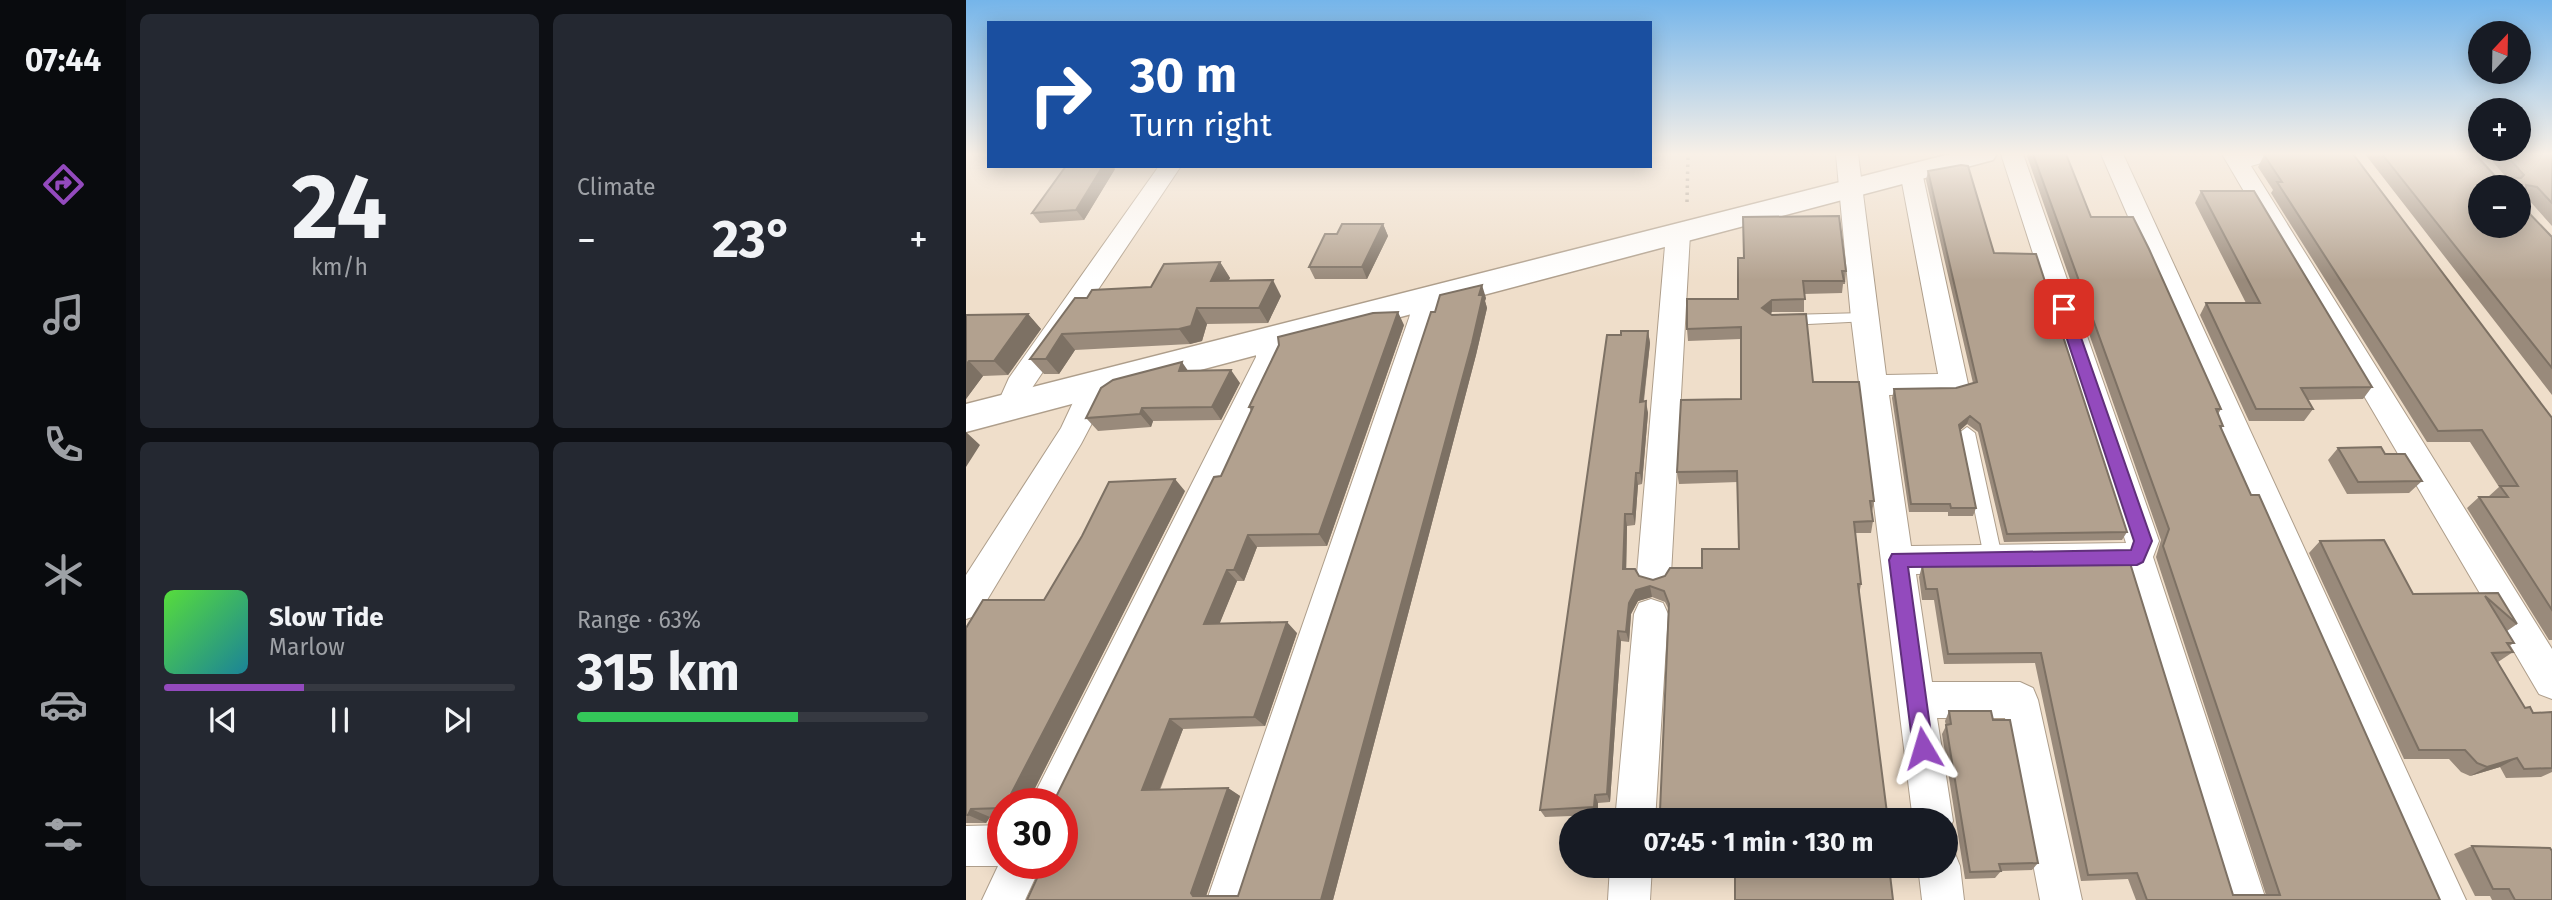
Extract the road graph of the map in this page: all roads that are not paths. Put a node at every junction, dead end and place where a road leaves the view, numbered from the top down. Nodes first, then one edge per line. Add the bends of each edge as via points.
1 (1149, 196) edge
2 (1818, 196) edge
3 (1853, 196) edge
4 (1915, 196) edge
5 (2025, 196) edge
6 (2131, 196) edge
7 (2259, 196) edge
8 (1682, 232) junction
9 (1425, 298) junction
10 (1864, 318) junction
11 (1772, 320) edge
12 (1269, 340) junction
13 (1873, 385) junction
14 (1094, 386) junction
15 (1010, 407) junction
16 (966, 418) edge
17 (1967, 433) edge
18 (1993, 557) junction
19 (2137, 557) junction
20 (1898, 560) junction
21 (1654, 574) dead end
22 (966, 604) edge
23 (1651, 614) dead end
24 (2552, 682) edge
25 (1917, 700) junction
26 (1057, 788) edge
27 (1636, 808) edge
28 (1931, 808) edge
29 (987, 845) edge
30 (966, 846) edge
31 (1630, 878) edge
32 (1940, 878) edge
33 (1013, 879) edge
34 (1003, 900) edge
35 (1228, 900) edge
36 (1629, 900) edge
37 (1943, 900) edge
38 (2061, 900) edge
39 (2245, 900) edge
40 (2445, 900) edge

1 - 15 street via 1019,385
2 - 8 street
3 - 10 street
4 - 13 street via 1954,384
5 - 19 street via 2143,541
6 - 40 street
7 - 24 street
8 - 9 street
8 - 21 street
9 - 12 street
9 - 35 street
10 - 11 lane
10 - 13 street
12 - 14 street
12 - 26 street via 1270,357
13 - 20 street
14 - 15 street
14 - 22 street via 1071,436
15 - 16 street
17 - 18 lane
18 - 19 street
18 - 20 street
19 - 39 street
20 - 25 street
23 - 27 street
25 - 28 street
25 - 38 street via 2020,700
29 - 30 street
31 - 36 street
32 - 37 street
33 - 34 street

